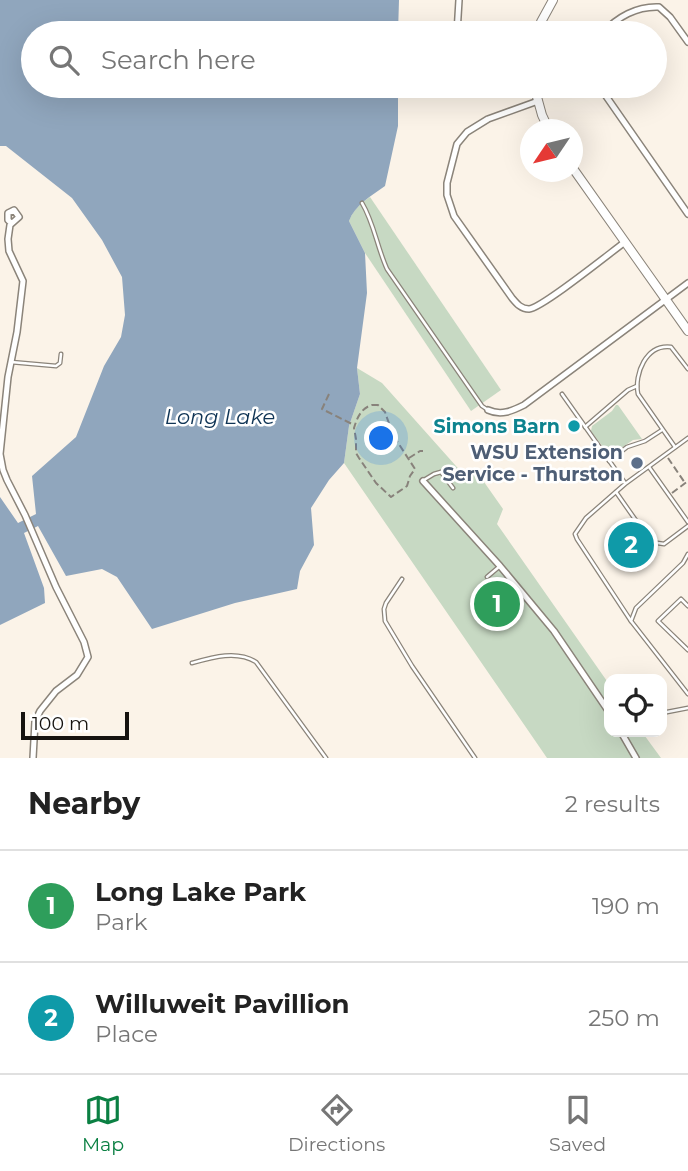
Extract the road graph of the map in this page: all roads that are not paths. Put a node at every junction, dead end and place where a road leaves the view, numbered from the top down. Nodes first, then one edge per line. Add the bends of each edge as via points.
1 (459, 0) edge
2 (553, 0) edge
3 (458, 21) edge
4 (542, 21) edge
5 (618, 21) edge
6 (688, 42) edge
7 (537, 98) edge
8 (607, 98) edge
9 (538, 101) junction
10 (544, 119) edge
11 (582, 182) edge
12 (362, 202) dead end
13 (688, 214) edge
14 (10, 223) dead end
15 (625, 243) junction
16 (688, 283) edge
17 (665, 299) junction
18 (688, 331) edge
19 (61, 354) dead end
20 (11, 362) junction
21 (688, 369) edge
22 (637, 386) junction
23 (562, 394) dead end
24 (488, 410) joint
25 (586, 427) junction
26 (662, 430) junction
27 (688, 438) edge
28 (675, 447) junction
29 (609, 461) junction
30 (648, 466) junction
31 (423, 481) joint
32 (625, 484) junction
33 (453, 488) dead end
34 (616, 492) junction
35 (688, 524) edge
36 (688, 554) edge
37 (500, 566) junction
38 (487, 577) dead end
39 (402, 579) dead end
40 (688, 606) edge
41 (631, 621) junction
42 (688, 650) edge
43 (192, 663) dead end
44 (688, 694) edge
45 (604, 704) edge
46 (688, 708) edge
47 (667, 712) edge
48 (624, 737) edge
49 (33, 758) edge
50 (326, 758) edge
51 (475, 758) edge
52 (636, 758) edge

1 - 3 street
2 - 4 street
5 - 6 street via 629,12 659,7
7 - 9 street
8 - 13 street
9 - 10 street
9 - 15 street via 488,119 460,139 447,183 454,216 512,298 526,309 551,297
11 - 15 street
12 - 24 lane via 387,269
14 - 20 street via 9,251 23,281
15 - 17 street
16 - 17 street
17 - 18 street
17 - 24 street via 524,405 511,412
19 - 20 lane via 56,366
20 - 49 street via 1,454 7,480 88,657 77,675 40,711
21 - 22 lane via 671,347 664,346 642,364
22 - 25 lane
22 - 26 lane
23 - 25 lane
25 - 29 lane
26 - 28 lane
26 - 29 lane
27 - 28 lane
28 - 30 lane
29 - 32 lane
30 - 32 lane
30 - 35 lane
31 - 33 lane via 442,472
31 - 37 street
32 - 34 lane
34 - 35 lane via 651,542 668,542
34 - 41 lane via 575,534
36 - 41 lane via 636,608
37 - 38 lane
37 - 45 street via 554,631
39 - 51 lane via 386,604 385,621
40 - 42 lane via 681,599 658,621
41 - 44 lane
43 - 50 lane via 229,655 256,662
46 - 47 lane
48 - 52 street

